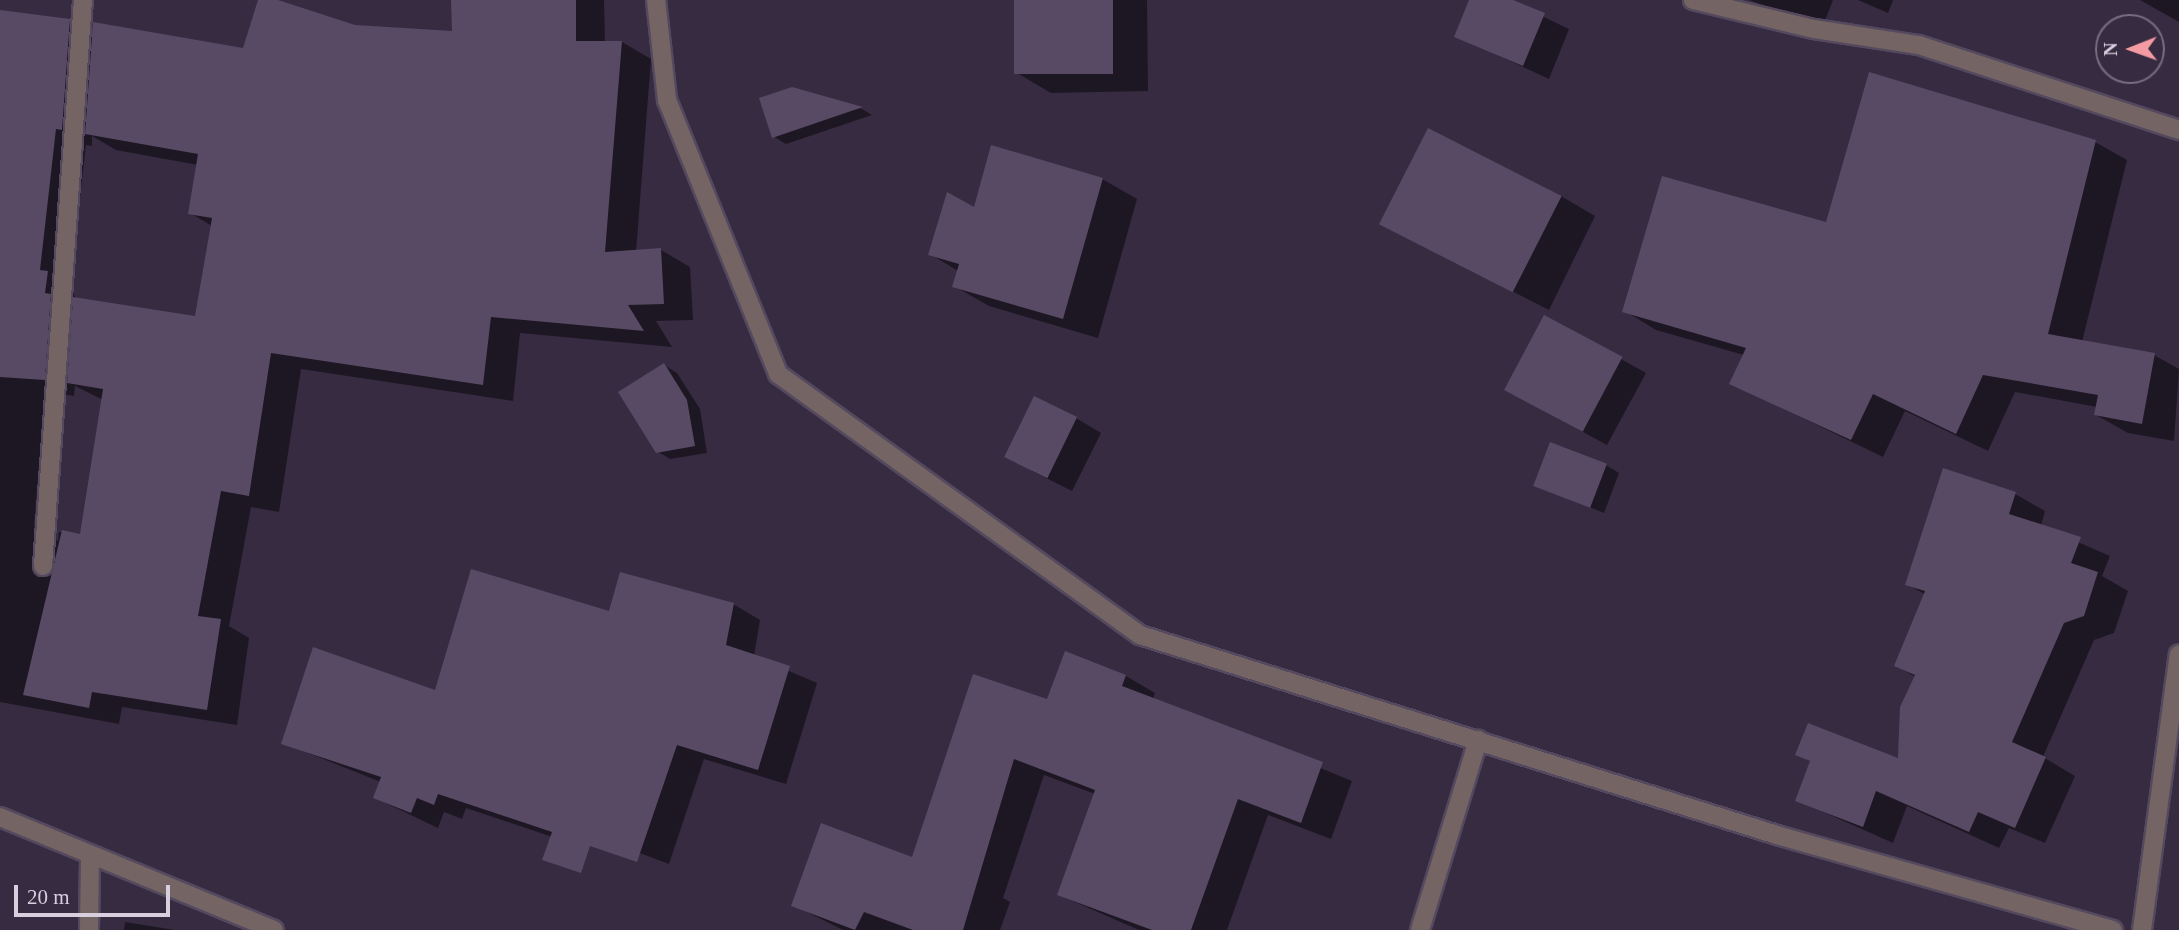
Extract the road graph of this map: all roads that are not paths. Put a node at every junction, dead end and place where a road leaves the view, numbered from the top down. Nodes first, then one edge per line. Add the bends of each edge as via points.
1 (83, 0) edge
2 (656, 0) edge
3 (1693, 0) edge
4 (2179, 130) edge
5 (43, 566) dead end
6 (2179, 654) edge
7 (1478, 740) junction
8 (0, 817) edge
9 (90, 858) junction
10 (89, 930) edge
11 (274, 930) edge
12 (1420, 930) edge
13 (2113, 930) edge
14 (2142, 930) edge

1 - 5 street
2 - 7 street via 667,100 778,374 1140,635
3 - 4 street via 1814,29 1919,45
6 - 14 street
7 - 12 street
7 - 13 street via 1777,835
8 - 9 street
9 - 10 street
9 - 11 street via 171,884

